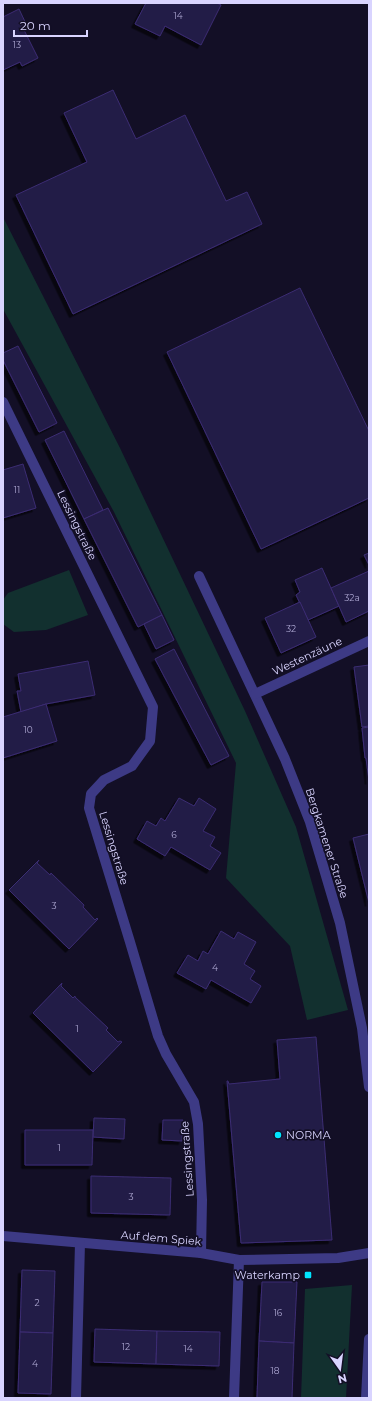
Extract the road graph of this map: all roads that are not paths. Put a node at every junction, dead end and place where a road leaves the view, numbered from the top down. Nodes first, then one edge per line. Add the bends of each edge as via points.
1 (3, 402) edge
2 (198, 576) dead end
3 (369, 641) edge
4 (255, 694) junction
5 (369, 1087) edge
6 (3, 1236) edge
7 (80, 1243) junction
8 (201, 1253) junction
9 (369, 1253) edge
10 (239, 1260) junction
11 (369, 1339) edge
12 (76, 1398) edge
13 (234, 1398) edge
14 (366, 1398) edge

1 - 8 street, Lessingstraße via 153,707 150,741 132,766 104,780 91,794 89,808 158,1036 194,1102 198,1124 202,1200
2 - 4 street, Bergkamener Straße
3 - 4 street, Westenzäune
4 - 5 street, Bergkamener Straße via 310,822 340,923 362,1028
6 - 7 street, Auf dem Spiek
7 - 8 street, Auf dem Spiek
7 - 12 street
8 - 10 street, Auf dem Spiek
9 - 10 street, Auf dem Spiek via 338,1258
10 - 13 street
11 - 14 street

